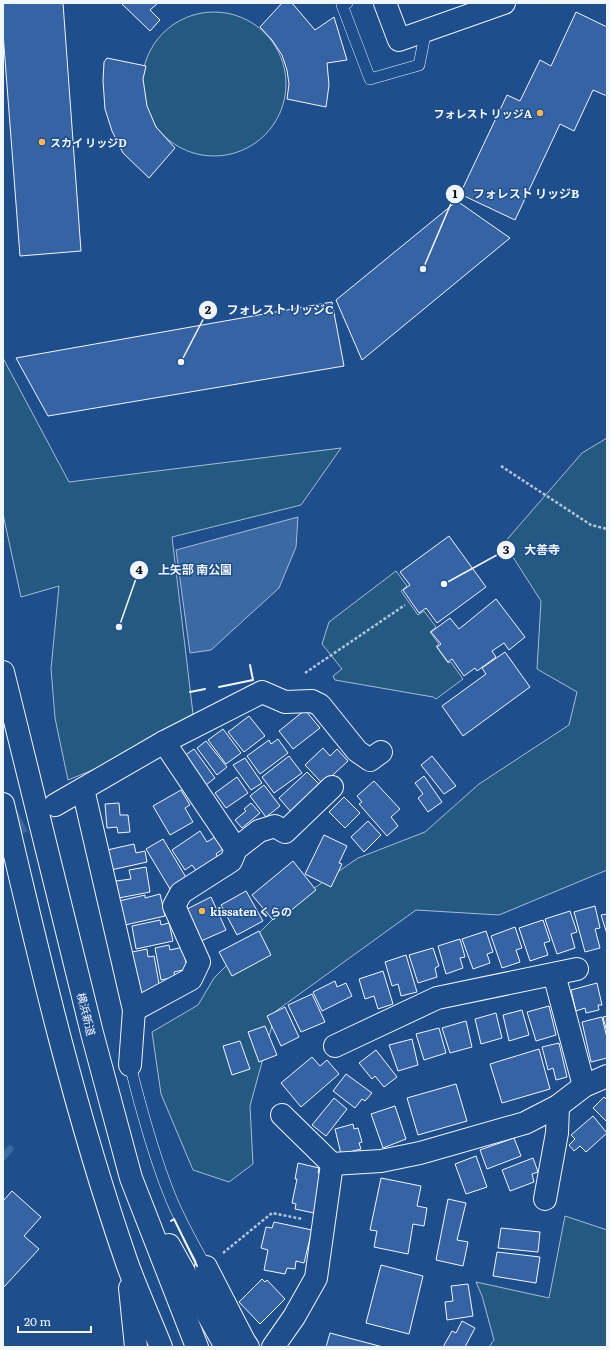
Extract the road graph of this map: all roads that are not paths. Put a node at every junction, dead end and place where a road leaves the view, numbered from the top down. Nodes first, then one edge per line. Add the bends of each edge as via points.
1 (347, 3) edge
2 (385, 3) edge
3 (504, 3) edge
4 (426, 30) junction
5 (3, 672) edge
6 (164, 742) junction
7 (381, 752) dead end
8 (332, 787) dead end
9 (83, 789) junction
10 (3, 804) edge
11 (55, 805) tunnel mouth
12 (236, 849) junction
13 (577, 969) dead end
14 (554, 974) junction
15 (134, 1010) junction
16 (335, 1046) dead end
17 (130, 1065) joint
18 (607, 1076) edge
19 (584, 1086) junction
20 (558, 1106) junction
21 (282, 1115) dead end
22 (332, 1164) junction
23 (131, 1178) junction
24 (545, 1200) dead end
25 (128, 1265) junction
26 (206, 1267) joint
27 (136, 1347) edge
28 (161, 1347) edge
29 (197, 1347) edge
30 (226, 1347) edge
31 (248, 1347) edge
32 (273, 1347) edge

1 - 4 lane via 342,5 370,79 419,65
2 - 4 main road via 399,40
3 - 4 main road
5 - 23 main road, 横浜新道 via 92,1033
6 - 7 main road via 262,692 285,702 312,701 320,705 357,751 370,760
6 - 9 main road
6 - 12 main road
8 - 12 main road via 285,832 275,826 259,831
9 - 11 main road
9 - 15 main road
10 - 25 main road via 61,1046 107,1204
12 - 15 main road via 232,861 181,893 174,906 199,962 191,979
13 - 14 main road
14 - 16 main road via 437,998
14 - 19 main road
15 - 17 main road
17 - 26 lane via 143,1115 170,1196
18 - 19 main road
19 - 20 main road
20 - 22 main road via 525,1123 420,1153 381,1161
20 - 24 main road via 557,1133
21 - 22 main road
22 - 32 main road via 316,1278
23 - 29 main road, 横浜新道
23 - 30 main road
25 - 27 main road
25 - 28 main road
26 - 31 main road

